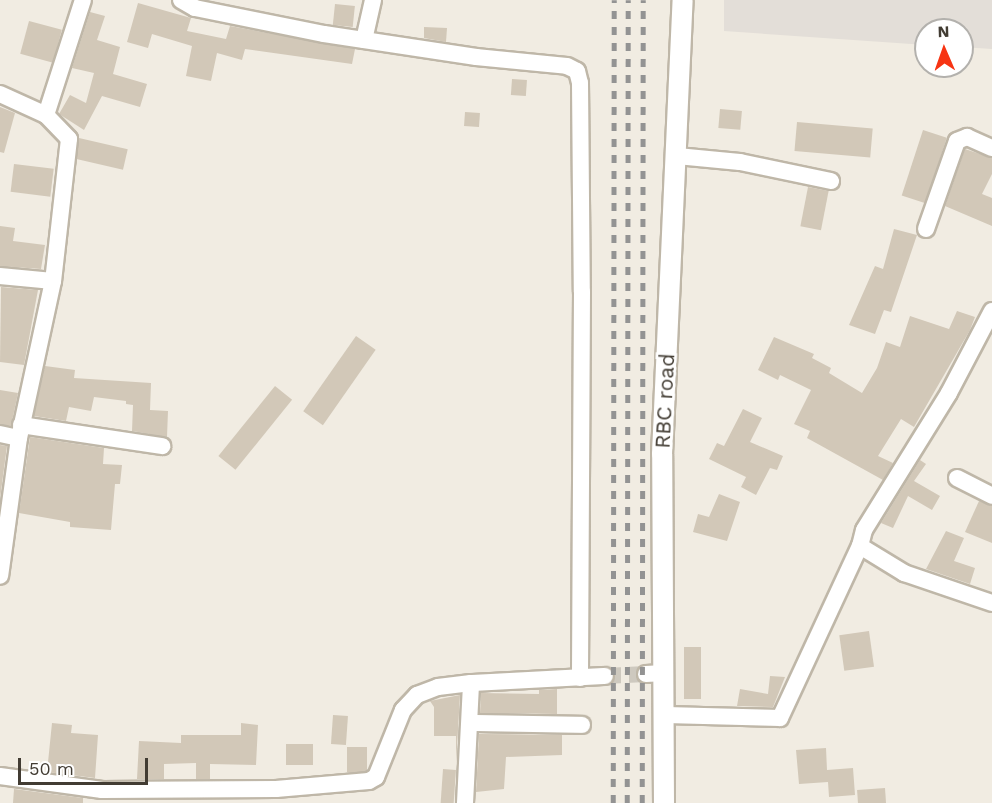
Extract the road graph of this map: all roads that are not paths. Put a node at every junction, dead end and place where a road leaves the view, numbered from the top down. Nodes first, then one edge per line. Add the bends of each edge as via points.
1 (83, 0) edge
2 (181, 0) edge
3 (373, 0) edge
4 (683, 0) edge
5 (364, 40) junction
6 (0, 94) edge
7 (46, 115) junction
8 (992, 148) edge
9 (677, 156) junction
10 (831, 181) dead end
11 (926, 229) dead end
12 (0, 276) edge
13 (53, 280) junction
14 (992, 311) edge
15 (20, 431) junction
16 (0, 434) edge
17 (162, 446) dead end
18 (957, 478) dead end
19 (992, 496) edge
20 (860, 546) junction
21 (0, 575) edge
22 (992, 603) edge
23 (605, 676) tunnel mouth
24 (580, 678) junction
25 (471, 683) junction
26 (666, 715) junction
27 (470, 723) junction
28 (582, 725) dead end
29 (0, 776) edge
30 (208, 796) edge
31 (465, 803) edge
32 (664, 803) edge

1 - 7 street
2 - 5 street via 195,8
3 - 5 street
4 - 9 street, RBC road
5 - 24 street via 567,66 577,71 582,292
6 - 7 street
7 - 13 street via 69,139
8 - 11 street via 967,137 957,141
9 - 10 street via 740,162
9 - 26 street, RBC road via 655,674
12 - 13 street
13 - 15 street
14 - 20 street via 949,393 864,530
15 - 16 street
15 - 17 street
15 - 21 street
18 - 19 street
20 - 22 street via 904,573
20 - 26 street via 780,718
23 - 24 street
24 - 25 street
25 - 27 street
25 - 30 street via 438,687 417,695 403,710 376,777 369,781
26 - 32 street, RBC road
27 - 28 street
27 - 31 street
29 - 30 street via 102,790

